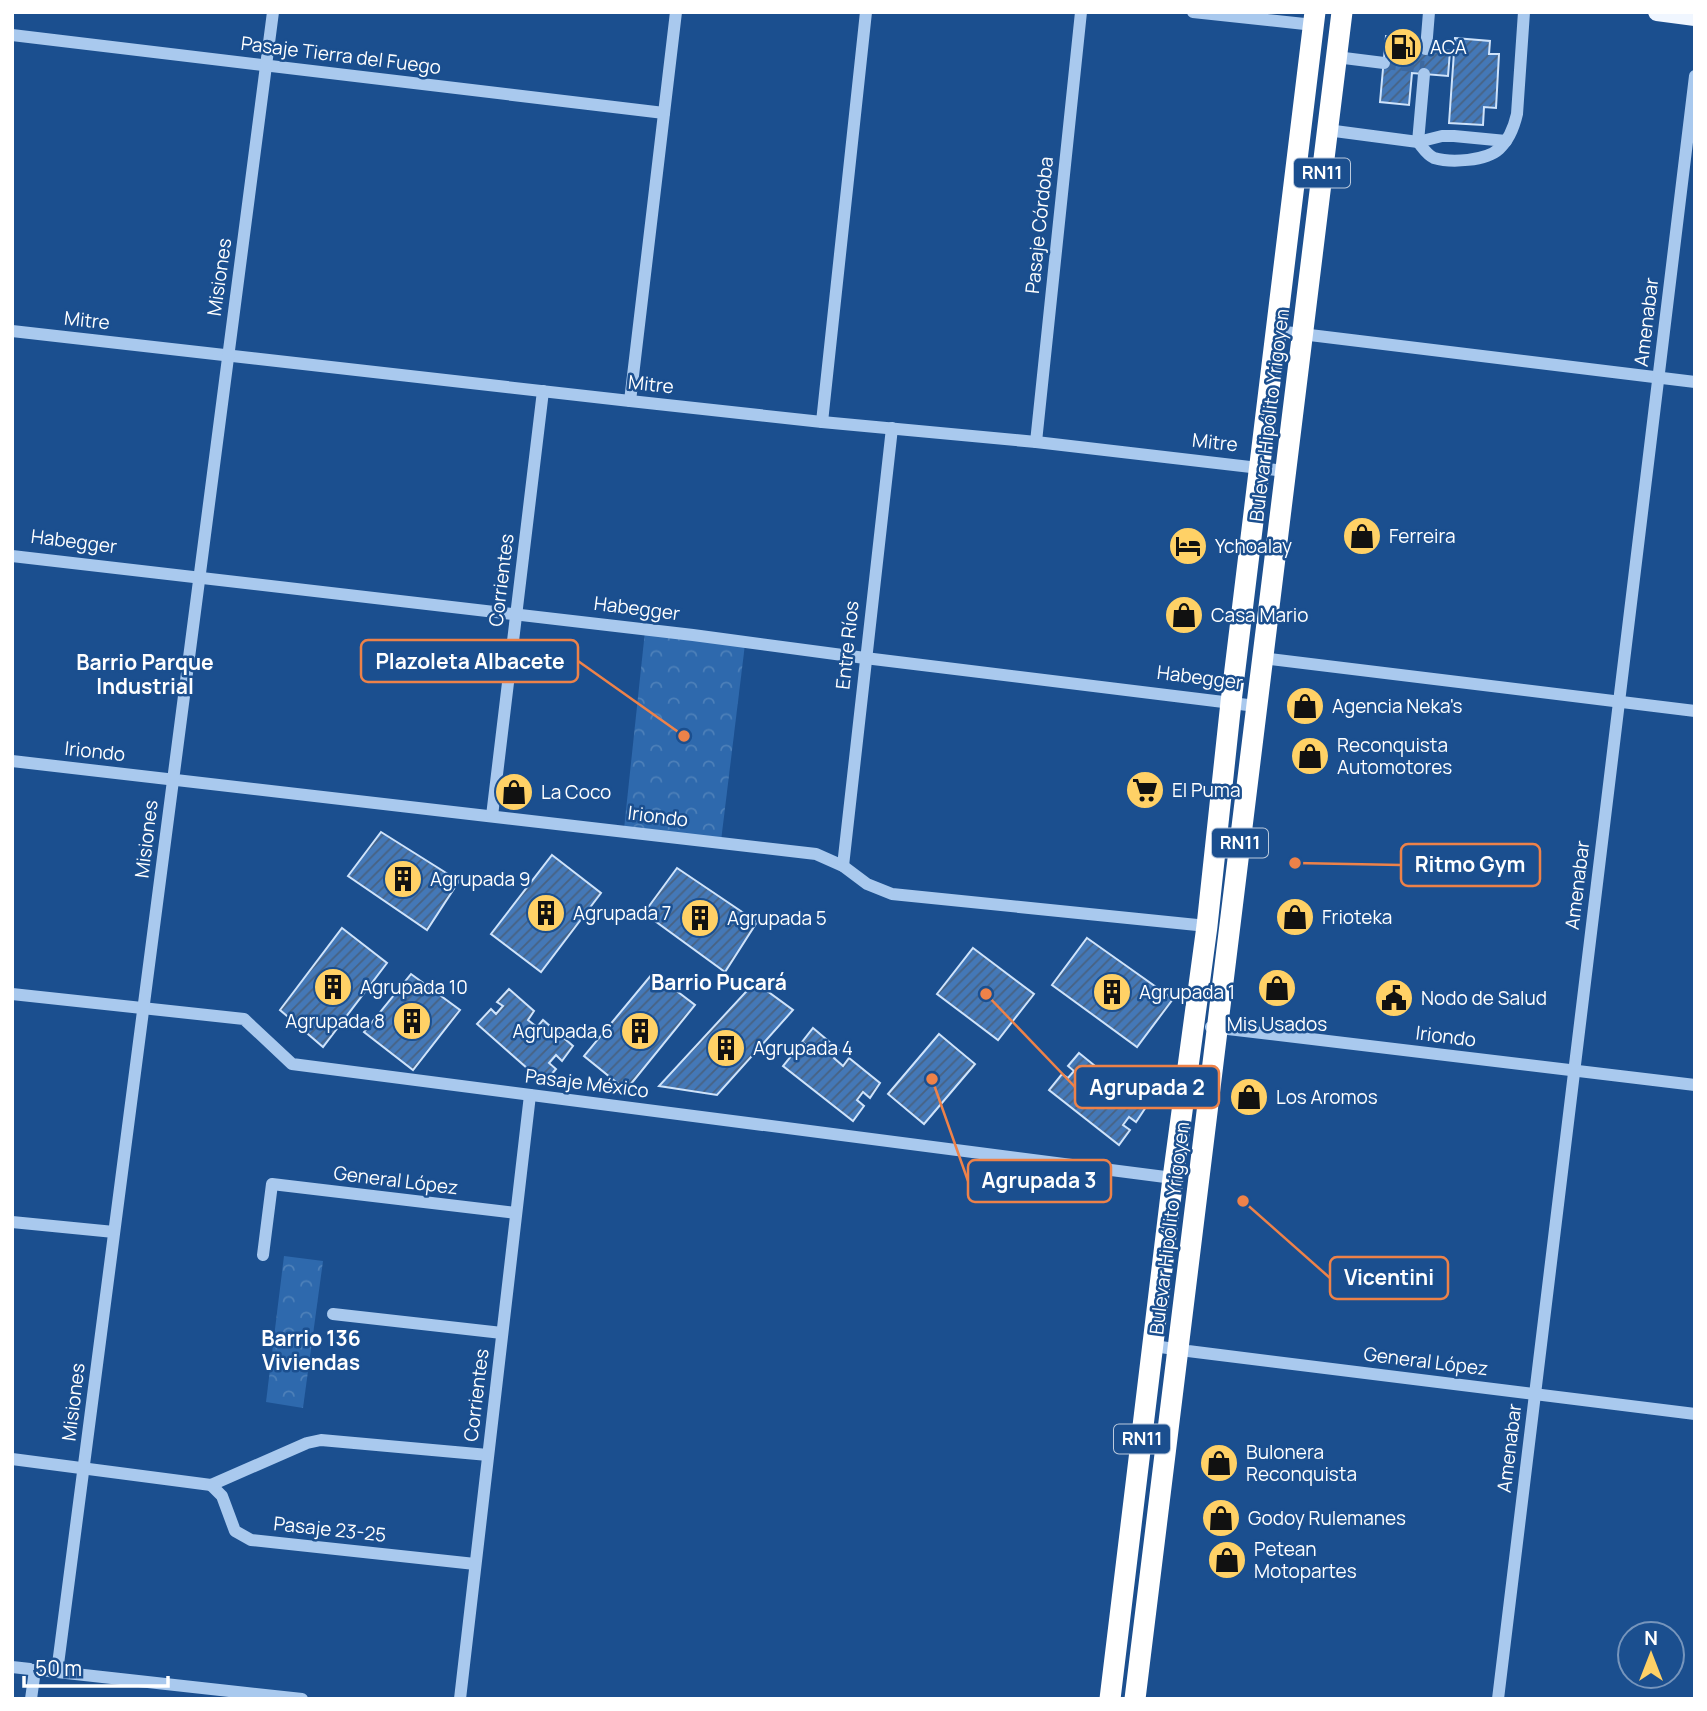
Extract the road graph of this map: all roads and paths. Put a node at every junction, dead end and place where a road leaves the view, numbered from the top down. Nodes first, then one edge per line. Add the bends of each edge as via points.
1 (273, 12) edge
2 (676, 12) edge
3 (866, 12) edge
4 (1081, 12) edge
5 (1194, 12) edge
6 (1342, 12) edge
7 (1429, 12) edge
8 (1524, 12) edge
9 (1657, 12) edge
10 (1695, 17) edge
11 (1315, 19) edge
12 (12, 35) edge
13 (1426, 49) dead end
14 (1336, 57) junction
15 (1384, 63) tunnel mouth
16 (266, 65) junction
17 (1424, 74) dead end
18 (1695, 76) edge
19 (664, 113) junction
20 (1327, 130) junction
21 (1506, 141) junction
22 (1418, 142) junction
23 (12, 331) edge
24 (1276, 331) junction
25 (1302, 334) junction
26 (228, 355) junction
27 (1658, 378) junction
28 (1695, 382) edge
29 (543, 391) junction
30 (630, 401) junction
31 (822, 422) junction
32 (891, 428) junction
33 (1036, 442) junction
34 (1260, 467) junction
35 (1285, 471) junction
36 (12, 556) edge
37 (199, 577) junction
38 (516, 614) junction
39 (1237, 654) junction
40 (865, 658) junction
41 (1262, 658) junction
42 (1619, 701) junction
43 (1231, 702) junction
44 (1256, 705) junction
45 (1695, 711) edge
46 (12, 761) edge
47 (173, 779) junction
48 (492, 816) junction
49 (842, 866) junction
50 (1206, 926) junction
51 (12, 994) edge
52 (143, 1008) junction
53 (1193, 1025) junction
54 (1217, 1028) junction
55 (1574, 1071) junction
56 (1695, 1085) edge
57 (530, 1095) junction
58 (1174, 1178) junction
59 (516, 1213) junction
60 (12, 1222) edge
61 (114, 1233) junction
62 (264, 1255) dead end
63 (333, 1314) dead end
64 (502, 1333) junction
65 (1154, 1346) junction
66 (1177, 1349) junction
67 (1535, 1394) junction
68 (1695, 1413) edge
69 (488, 1455) junction
70 (12, 1459) edge
71 (83, 1468) junction
72 (211, 1485) junction
73 (475, 1564) junction
74 (12, 1667) edge
75 (35, 1670) junction
76 (57, 1672) junction
77 (31, 1699) edge
78 (302, 1699) edge
79 (460, 1699) edge
80 (1110, 1699) edge
81 (1135, 1699) edge
82 (1498, 1699) edge

1 - 16 street, Misiones
2 - 19 street
3 - 31 street
4 - 33 street, Pasaje Córdoba
5 - 11 street
6 - 14 highway, Bulevar Hipólito Yrigoyen / RN11
7 - 13 street
8 - 21 street via 1517,114
9 - 10 main road
11 - 24 highway, Bulevar Hipólito Yrigoyen / RN11
12 - 16 street, Pasaje Tierra del Fuego
14 - 15 street
14 - 20 highway, Bulevar Hipólito Yrigoyen / RN11
16 - 19 street, Pasaje Tierra del Fuego
16 - 26 street, Misiones
17 - 22 street
18 - 27 street, Amenabar
19 - 30 street
20 - 22 street
20 - 25 highway, Bulevar Hipólito Yrigoyen / RN11
21 - 22 street via 1442,136
21 - 22 street via 1489,156 1471,160 1434,158
23 - 26 street, Mitre
24 - 25 street
24 - 34 highway, Bulevar Hipólito Yrigoyen / RN11
25 - 27 street
25 - 35 highway, Bulevar Hipólito Yrigoyen / RN11
26 - 29 street, Mitre
26 - 37 street, Misiones
27 - 28 street
27 - 42 street, Amenabar
29 - 30 street, Mitre
29 - 38 street, Corrientes
30 - 31 street, Mitre
31 - 32 street, Mitre
32 - 33 street, Mitre
32 - 40 street, Entre Ríos
33 - 34 street, Mitre
34 - 35 street, Mitre
34 - 39 highway, Bulevar Hipólito Yrigoyen / RN11
35 - 41 highway, Bulevar Hipólito Yrigoyen / RN11
36 - 37 street, Habegger
37 - 38 street, Habegger
37 - 47 street, Misiones
38 - 40 street, Habegger
38 - 48 street, Corrientes
39 - 41 main road, Habegger
39 - 43 highway, Bulevar Hipólito Yrigoyen / RN11
40 - 43 street, Habegger
40 - 49 street, Entre Ríos
41 - 42 street, Habegger
41 - 44 highway, Bulevar Hipólito Yrigoyen / RN11
42 - 45 street, Habegger
42 - 55 street, Amenabar
43 - 44 street, Habegger
43 - 50 highway, Bulevar Hipólito Yrigoyen / RN11
44 - 54 highway, Bulevar Hipólito Yrigoyen / RN11
46 - 47 street, Iriondo
47 - 48 street, Iriondo
47 - 52 street, Misiones
48 - 49 street, Iriondo via 817,853
49 - 50 street, Iriondo via 892,894
50 - 53 highway, Bulevar Hipólito Yrigoyen / RN11
51 - 52 street, Pasaje México
52 - 57 street, Pasaje México via 244,1019 292,1064
52 - 61 street, Misiones
53 - 54 street, Iriondo
53 - 58 highway, Bulevar Hipólito Yrigoyen / RN11
54 - 55 street, Iriondo
54 - 66 highway, Bulevar Hipólito Yrigoyen / RN11
55 - 56 street, Iriondo
55 - 67 street, Amenabar
57 - 58 street, Pasaje México
57 - 59 street, Corrientes
58 - 65 highway, Bulevar Hipólito Yrigoyen / RN11
59 - 62 street, General López via 272,1184
59 - 64 street, Corrientes
60 - 61 street
61 - 71 street, Misiones
63 - 64 street
64 - 69 street, Corrientes
65 - 66 street, General López
65 - 80 highway, Bulevar Hipólito Yrigoyen / RN11
66 - 67 street, General López
66 - 81 highway, Bulevar Hipólito Yrigoyen / RN11
67 - 68 street, General López
67 - 82 street, Amenabar
69 - 72 street via 321,1440
69 - 73 street, Corrientes
70 - 71 street
71 - 72 street
71 - 76 street, Misiones
72 - 73 street, Pasaje 23-25 via 222,1496 235,1531 251,1540
73 - 79 street, Corrientes
74 - 75 street
75 - 76 street
75 - 77 street
76 - 78 street

